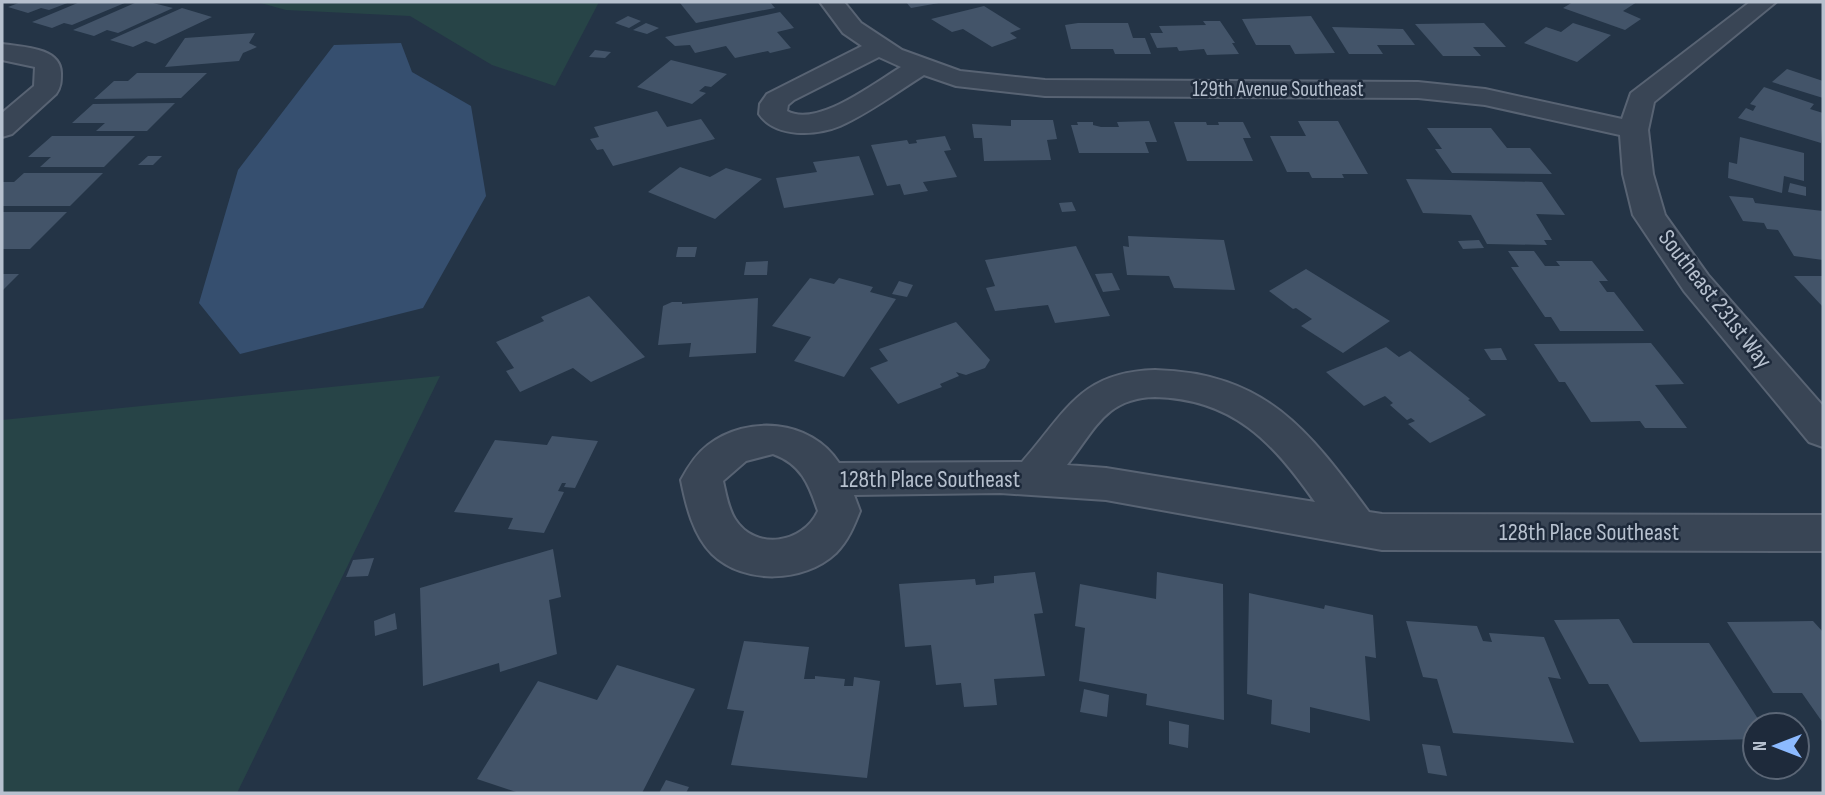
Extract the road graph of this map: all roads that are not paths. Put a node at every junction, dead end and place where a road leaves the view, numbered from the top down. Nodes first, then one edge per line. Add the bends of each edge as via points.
1 (832, 2) edge
2 (1764, 2) edge
3 (886, 51) junction
4 (2, 52) edge
5 (920, 67) junction
6 (2, 128) edge
7 (1634, 130) junction
8 (1823, 432) edge
9 (828, 479) dead end
10 (1032, 479) junction
11 (1356, 527) junction
12 (1823, 533) edge

1 - 3 street, 129th Avenue Southeast via 852,28
2 - 7 street, Southeast 231st Way via 1641,99
3 - 5 street, 129th Avenue Southeast
3 - 5 street via 784,94 772,107 773,114 791,124 818,124
4 - 6 street via 34,57 48,64 50,76 47,88
5 - 7 street, 129th Avenue Southeast via 956,78 1045,88 1418,90 1485,97
7 - 8 street, Southeast 231st Way via 1638,174 1649,215 1696,283
9 - 10 street, 128th Place Southeast
10 - 11 street, 128th Place Southeast via 1106,484
10 - 11 street, 128th Place Southeast via 1096,400 1116,388 1182,385 1217,392 1262,414 1290,438
11 - 12 street, 128th Place Southeast via 1382,532

